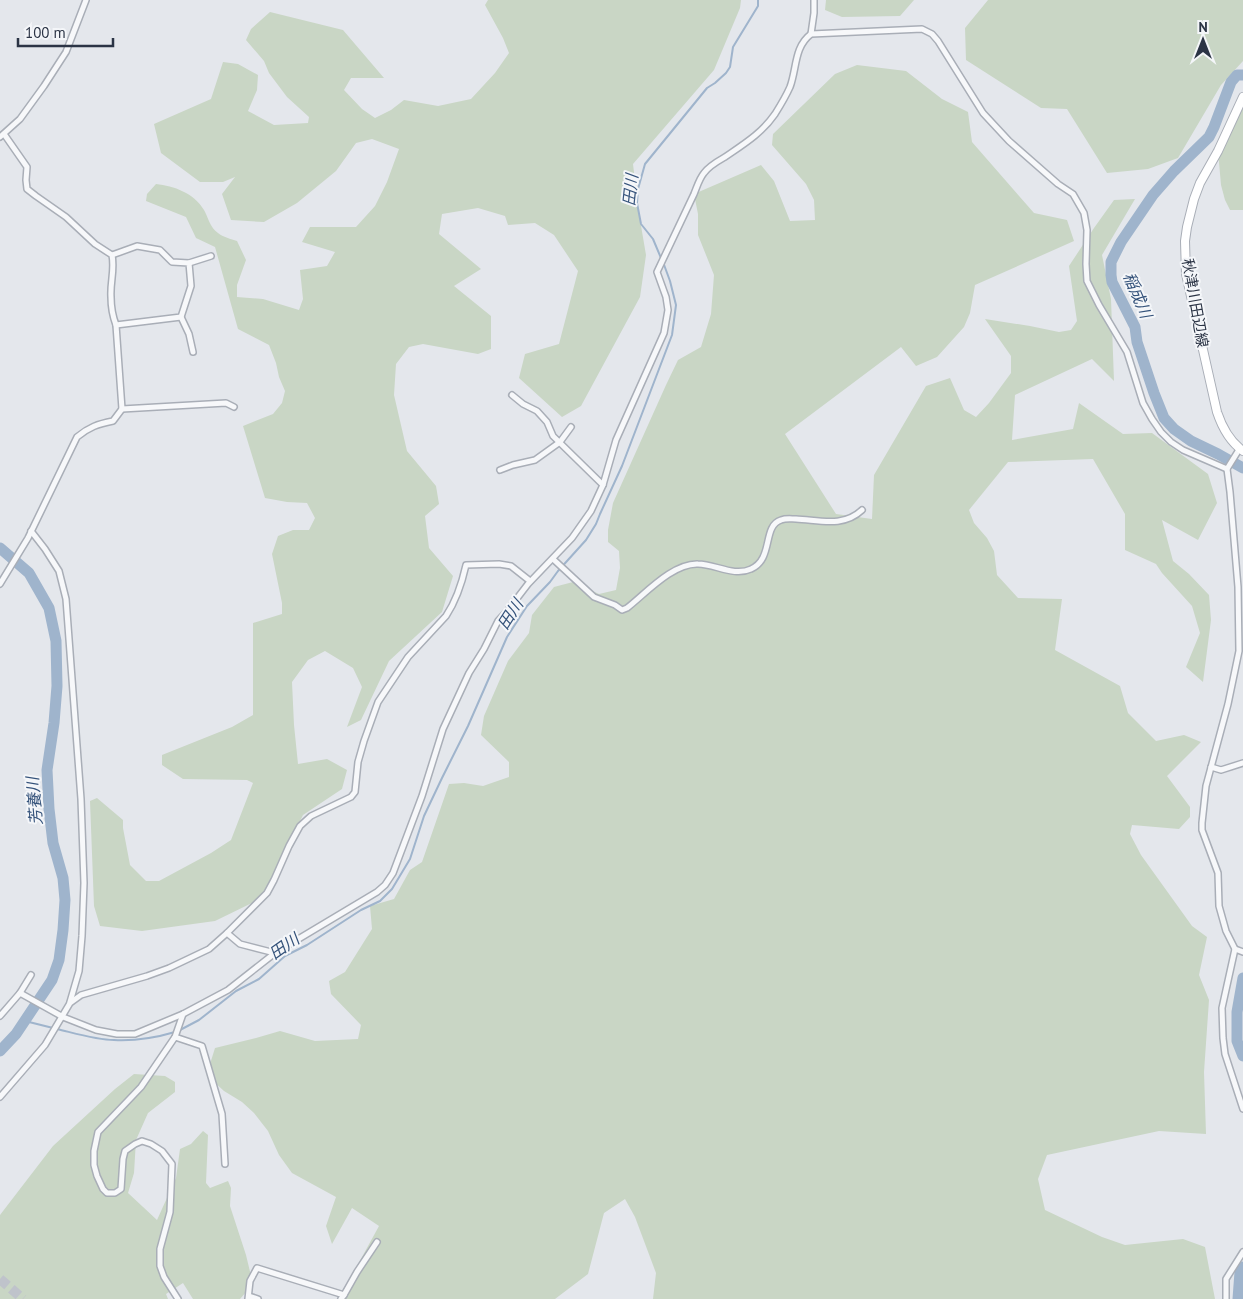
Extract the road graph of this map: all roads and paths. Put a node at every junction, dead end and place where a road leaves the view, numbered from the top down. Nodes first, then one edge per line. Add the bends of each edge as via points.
1 (86, 0) edge
2 (814, 0) edge
3 (811, 34) junction
4 (1241, 100) edge
5 (2, 136) edge
6 (112, 255) junction
7 (211, 256) dead end
8 (189, 263) junction
9 (180, 317) junction
10 (116, 325) junction
11 (193, 352) dead end
12 (512, 395) dead end
13 (234, 407) dead end
14 (122, 409) junction
15 (571, 427) dead end
16 (560, 442) junction
17 (1239, 451) edge
18 (1227, 467) junction
19 (500, 470) dead end
20 (603, 486) junction
21 (862, 510) dead end
22 (31, 531) junction
23 (553, 559) junction
24 (530, 581) junction
25 (1, 582) edge
26 (1243, 763) edge
27 (1211, 767) junction
28 (227, 933) junction
29 (1235, 949) junction
30 (1243, 952) edge
31 (275, 953) junction
32 (31, 974) dead end
33 (20, 993) junction
34 (70, 1003) junction
35 (183, 1014) junction
36 (0, 1016) edge
37 (62, 1017) junction
38 (175, 1037) junction
39 (0, 1097) edge
40 (1243, 1109) edge
41 (225, 1164) dead end
42 (377, 1242) dead end
43 (1243, 1252) edge
44 (248, 1297) edge
45 (342, 1297) edge
46 (178, 1299) edge
47 (258, 1299) edge
48 (1226, 1299) edge

1 - 5 street via 66,52 28,108
2 - 3 street
3 - 18 street via 922,29 932,34 983,113 1009,141 1073,194 1084,213 1087,281 1127,352 1143,403 1152,419 1161,432 1183,450
3 - 20 street via 798,50 790,86 776,113 746,143 704,172 666,252 657,272 668,310 664,333 616,440
4 - 17 main road, 秋津川田辺線 via 1197,190 1187,227 1185,256 1186,274 1216,412 1221,426
5 - 6 street via 27,167 28,188
6 - 8 street via 137,246 160,250 172,262
6 - 10 street via 111,296
7 - 8 street
8 - 9 street via 191,286
9 - 10 street
9 - 11 street
10 - 14 street
12 - 16 street via 537,411
13 - 14 street via 226,403
14 - 22 street via 114,421 87,429 77,437
15 - 16 street
16 - 19 street via 535,460
16 - 20 street
17 - 18 street
18 - 27 street via 1238,587 1239,651
20 - 23 street via 591,511
21 - 23 street via 848,520 836,523 783,518 774,522 766,552 750,569 739,571 697,564 674,570 622,610 594,597
22 - 25 street
22 - 34 street via 59,571 66,599 84,883 79,971
23 - 24 street
24 - 28 street via 511,566 466,565 451,609 408,657 378,702 358,762 355,792 348,799 311,816 300,826 267,893
24 - 31 street via 498,621 469,673 443,729 422,796 393,873 385,885
26 - 27 street via 1221,770
27 - 29 street via 1202,830 1218,873 1219,906
28 - 31 street via 240,944
28 - 34 street via 209,949 192,958 147,976 81,995
29 - 30 street
29 - 40 street via 1222,1008 1223,1038
31 - 35 street via 228,990
32 - 33 street
33 - 36 street
33 - 37 street
34 - 37 street
35 - 37 street via 135,1034 96,1030
35 - 38 street
37 - 39 street via 46,1045
38 - 41 street via 202,1046 222,1114
38 - 46 street via 141,1087 98,1132 94,1165 103,1189 114,1193 121,1189 126,1151 135,1144 142,1141 151,1144 162,1151 172,1164 170,1212 160,1249 160,1266
42 - 45 street
43 - 48 street via 1226,1279
44 - 45 street via 250,1281 257,1268
44 - 47 street

